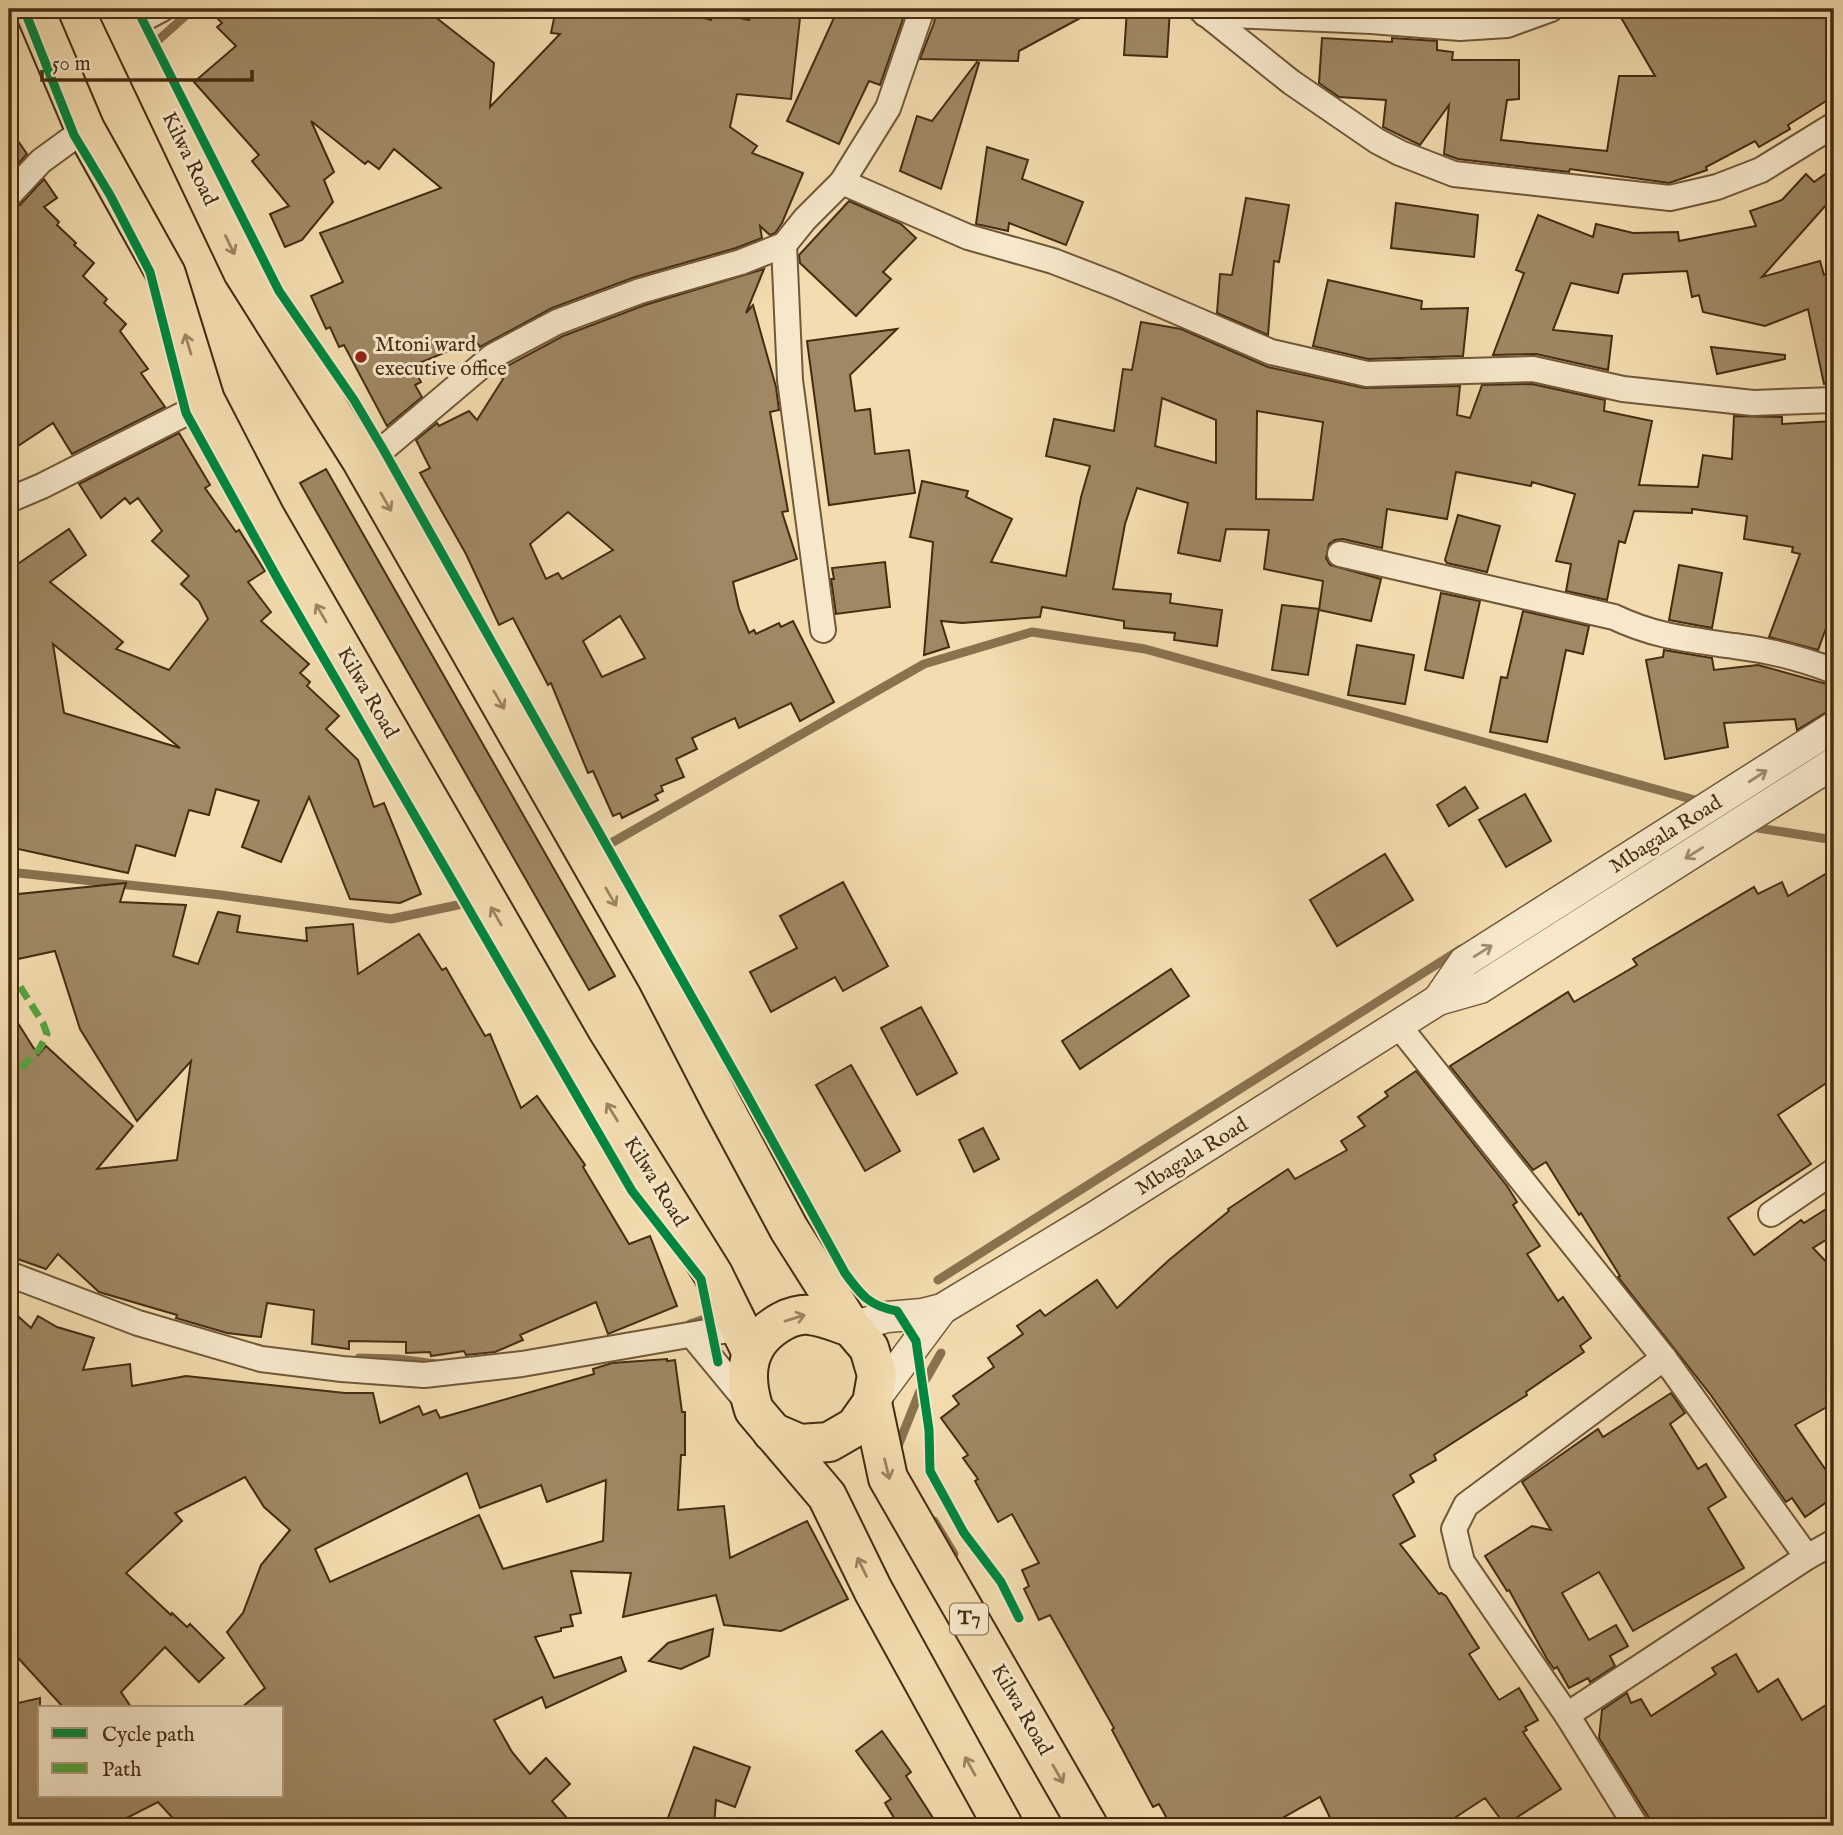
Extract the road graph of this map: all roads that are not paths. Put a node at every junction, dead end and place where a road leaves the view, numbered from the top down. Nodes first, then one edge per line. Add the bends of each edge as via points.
1 (34, 9) edge
2 (162, 9) edge
3 (922, 9) edge
4 (1551, 9) edge
5 (1202, 11) edge
6 (1372, 15) edge
7 (122, 19) edge
8 (1834, 125) edge
9 (85, 130) junction
10 (842, 182) junction
11 (9, 195) edge
12 (784, 245) junction
13 (205, 400) junction
14 (1834, 400) edge
15 (362, 461) junction
16 (9, 499) edge
17 (1340, 554) dead end
18 (823, 630) dead end
19 (1834, 671) edge
20 (1834, 727) edge
21 (1834, 763) edge
22 (1438, 1000) junction
23 (1398, 1026) junction
24 (1834, 1171) edge
25 (1771, 1214) dead end
26 (9, 1274) edge
27 (942, 1309) junction
28 (851, 1327) junction
29 (692, 1335) junction
30 (746, 1341) junction
31 (1664, 1358) junction
32 (872, 1403) junction
33 (763, 1421) junction
34 (1834, 1542) edge
35 (1807, 1557) junction
36 (1567, 1715) junction
37 (1003, 1826) edge
38 (1088, 1826) edge
39 (1636, 1826) edge

1 - 9 highway, Kilwa Road
2 - 7 street
3 - 10 street via 888,108
4 - 6 street via 1507,25 1460,28
5 - 6 street
5 - 8 street via 1291,82 1377,141 1454,174 1670,198 1761,170
7 -> 15 highway, Kilwa Road / T7 via 243,272
9 - 11 street via 41,161
13 -> 9 highway, Kilwa Road via 166,274
10 - 12 street
10 - 14 street via 968,237 1053,261 1271,352 1355,371 1533,369 1623,389 1753,403
12 - 15 street via 557,322 493,356 383,449
12 - 18 street via 790,380
13 - 16 street
30 -> 13 highway, Kilwa Road via 713,1274 558,1024 265,516
15 -> 28 highway, Kilwa Road / T7 via 657,978 789,1228
17 - 19 street via 1614,617 1641,630 1775,653
22 -> 20 street, Mbagala Road via 1464,962
21 -> 22 street, Mbagala Road via 1480,988
22 - 23 street, Mbagala Road
23 - 27 street, Mbagala Road
23 - 31 street
24 - 25 street
26 - 29 street via 138,1324 249,1356 342,1370 424,1376
27 - 28 street, Mbagala Road
27 - 32 street, Mbagala Road
30 -> 28 highway via 807,1314
28 - 32 highway, T7 via 869,1348 877,1375
29 - 30 street
29 - 33 street
30 - 33 highway via 746,1382
31 - 35 street
31 - 36 street via 1466,1505 1454,1530 1462,1562
32 - 33 highway via 855,1427 829,1443 800,1444
32 -> 38 highway, Kilwa Road / T7 via 888,1478
37 -> 33 highway via 873,1590 827,1496
34 - 35 street
35 - 36 street
36 - 39 street

